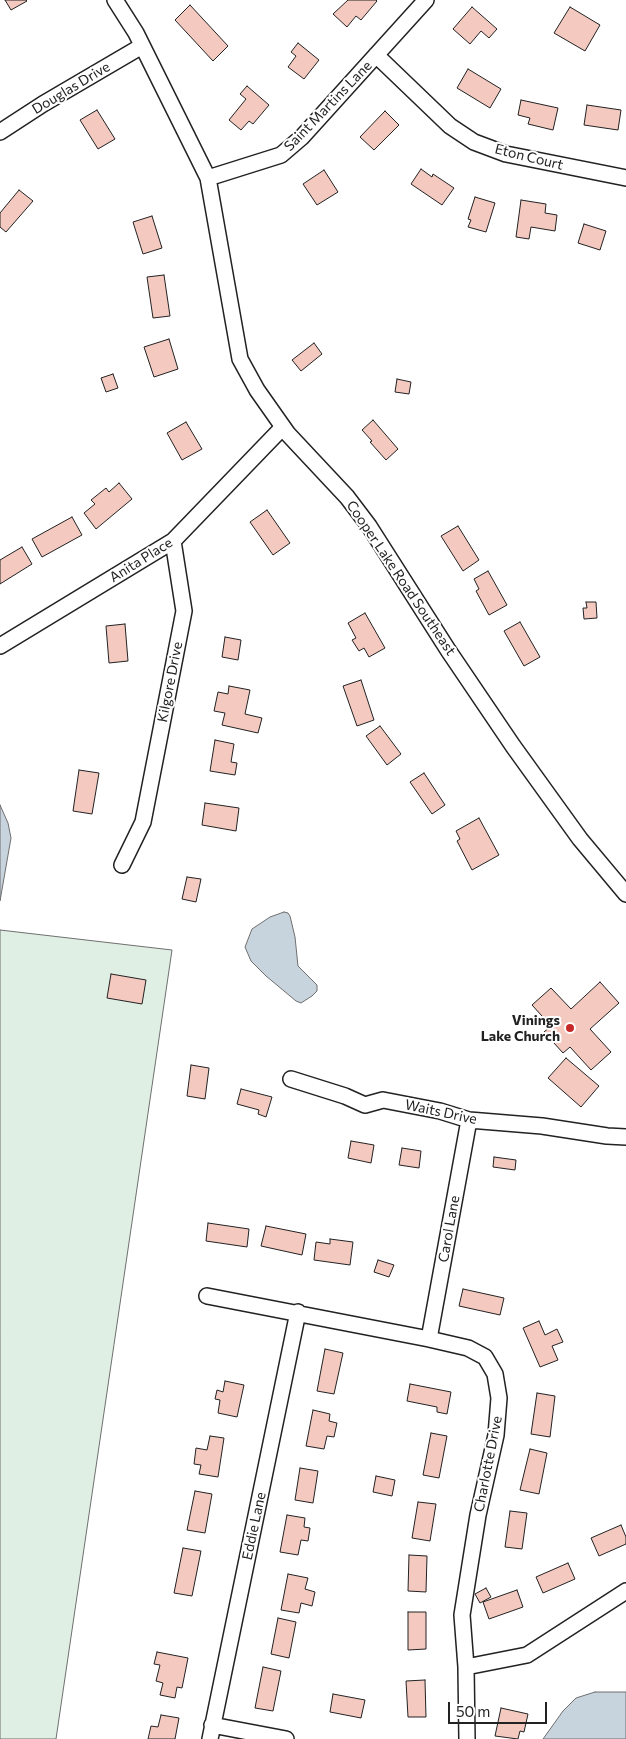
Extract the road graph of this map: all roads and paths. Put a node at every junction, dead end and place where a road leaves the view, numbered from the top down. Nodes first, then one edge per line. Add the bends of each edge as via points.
1 (115, 0) edge
2 (426, 0) edge
3 (142, 46) junction
4 (376, 55) junction
5 (0, 132) edge
6 (208, 178) junction
7 (626, 178) edge
8 (283, 428) junction
9 (173, 541) junction
10 (0, 646) edge
11 (122, 865) dead end
12 (626, 894) edge
13 (291, 1079) dead end
14 (469, 1120) junction
15 (626, 1137) edge
16 (207, 1296) dead end
17 (298, 1312) junction
18 (428, 1338) junction
19 (626, 1592) edge
20 (466, 1667) junction
21 (211, 1732) edge
22 (286, 1739) edge
23 (467, 1739) edge

1 - 3 street, Cooper Lake Road Southeast
2 - 4 street, Saint Martins Lane
3 - 5 street, Douglas Drive
3 - 6 street, Cooper Lake Road Southeast
4 - 6 street, Saint Martins Lane via 302,137 281,155
4 - 7 street, Eton Court via 450,126 474,142 506,154
6 - 8 street, Cooper Lake Road Southeast via 240,358
8 - 9 street, Anita Place
8 - 12 street, Cooper Lake Road Southeast via 369,526 513,746 580,839
9 - 10 street, Anita Place
9 - 11 street, Kilgore Drive via 184,611 143,822
13 - 14 street, Waits Drive via 365,1104 383,1100
14 - 15 street, Waits Drive
14 - 18 street, Carol Lane
16 - 17 street, Charlotte Drive
17 - 18 street, Charlotte Drive
17 - 21 street, Eddie Lane
18 - 20 street, Charlotte Drive via 468,1348 485,1357 495,1374 500,1398 462,1615
19 - 20 street via 527,1655
20 - 23 street, Charlotte Drive
21 - 22 street

